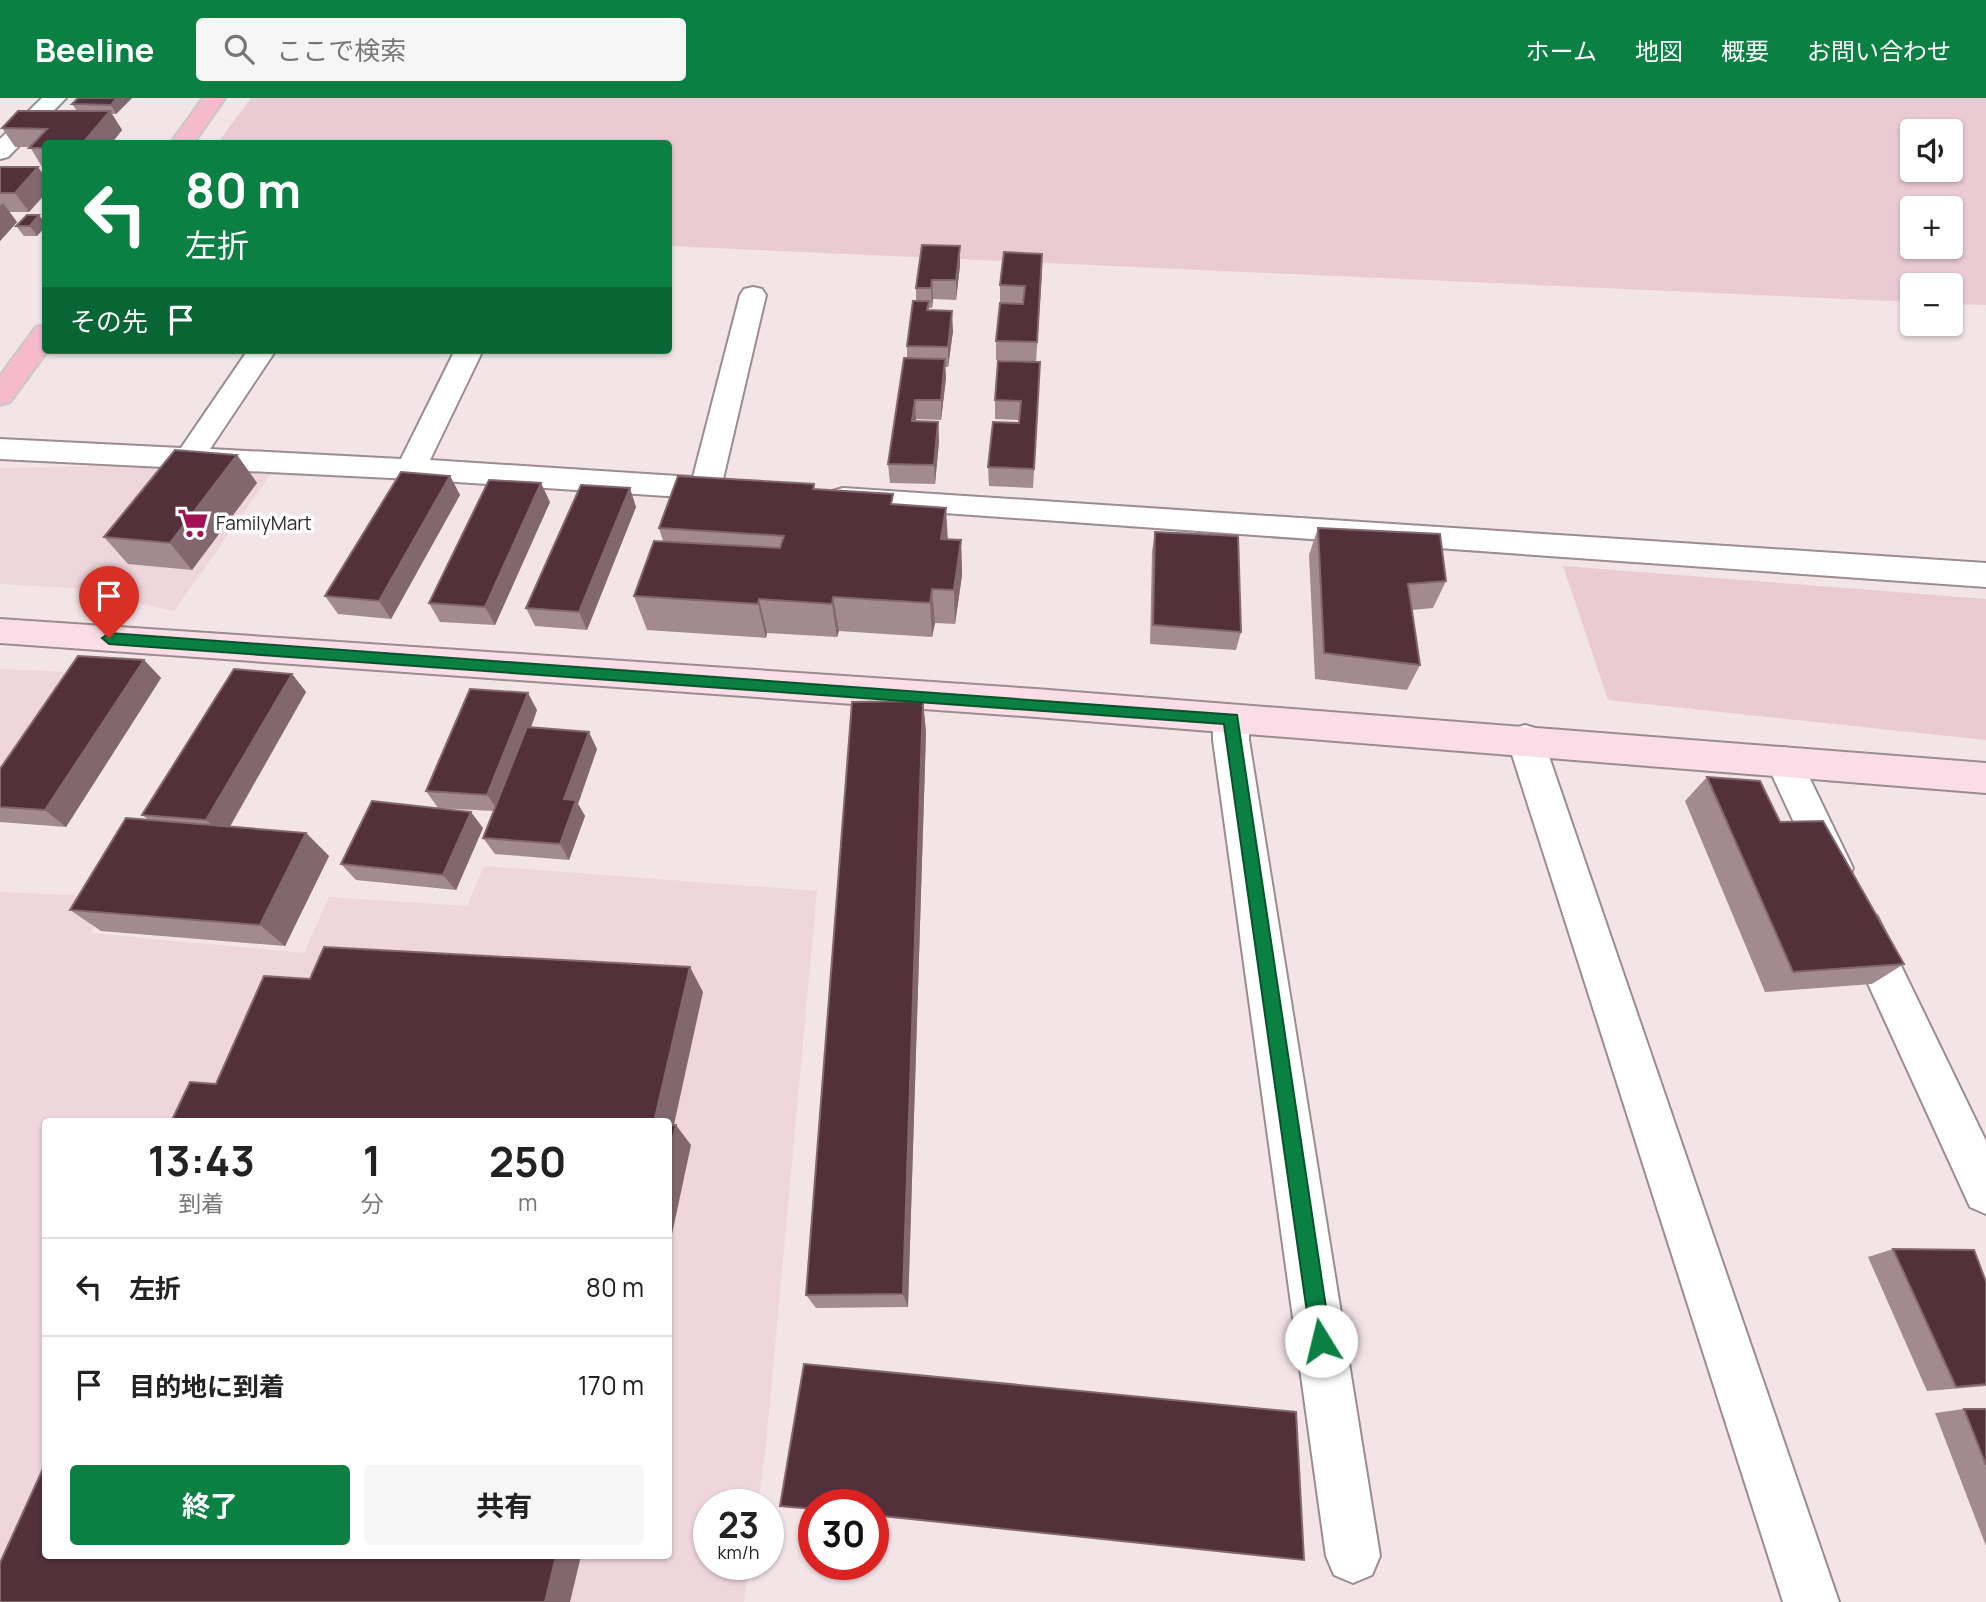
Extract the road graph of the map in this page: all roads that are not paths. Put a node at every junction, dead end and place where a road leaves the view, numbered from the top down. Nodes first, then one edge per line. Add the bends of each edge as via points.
1 (55, 98) edge
2 (214, 98) edge
3 (184, 140) edge
4 (0, 152) edge
5 (753, 295) dead end
6 (42, 338) edge
7 (259, 354) edge
8 (467, 354) edge
9 (0, 396) edge
10 (0, 449) edge
11 (188, 460) junction
12 (411, 469) junction
13 (705, 489) junction
14 (761, 493) edge
15 (817, 496) edge
16 (1986, 575) edge
17 (0, 631) edge
18 (1231, 719) junction
19 (1525, 740) junction
20 (1784, 762) junction
21 (1986, 778) edge
22 (1986, 1191) edge
23 (1353, 1556) dead end
24 (1811, 1602) edge

1 - 4 street
2 - 3 main road
5 - 13 street
6 - 9 main road
7 - 11 street
8 - 12 street
10 - 11 street
11 - 12 street
12 - 13 street
13 - 14 street
15 - 16 street
17 - 18 street
18 - 19 street
18 - 23 street
19 - 20 street
19 - 24 street
20 - 21 street
20 - 22 street

